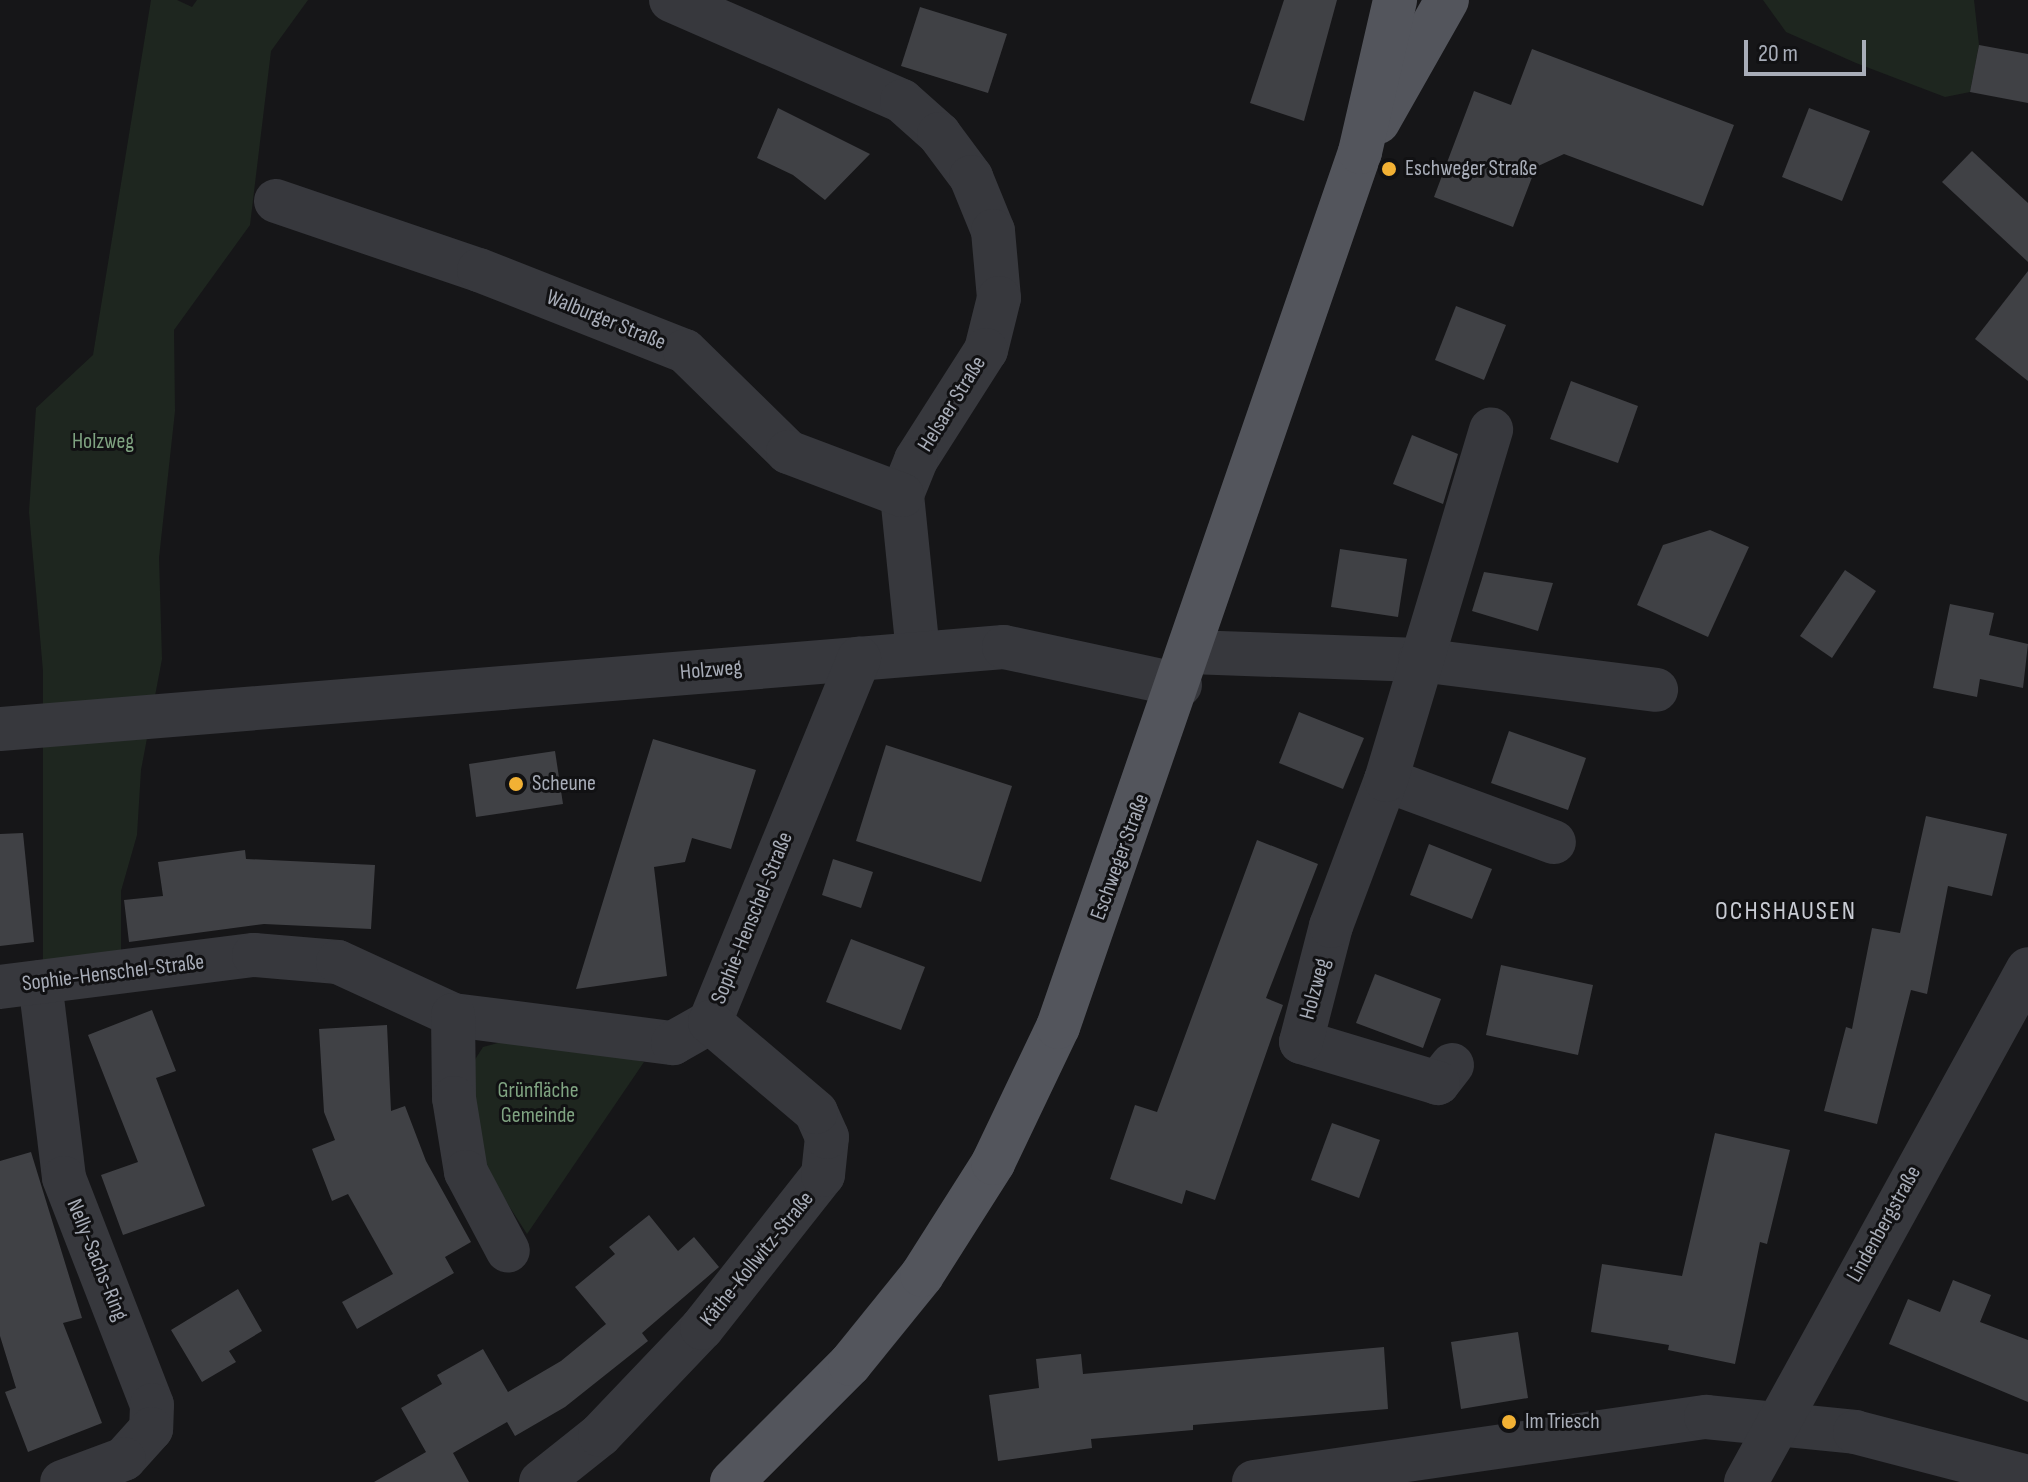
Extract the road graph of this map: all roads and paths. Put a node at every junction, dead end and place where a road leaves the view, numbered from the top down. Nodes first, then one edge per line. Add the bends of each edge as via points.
1 (671, 0) edge
2 (1395, 0) edge
3 (1447, 0) edge
4 (1360, 152) junction
5 (276, 201) dead end
6 (1491, 429) dead end
7 (902, 495) junction
8 (918, 653) junction
9 (859, 658) junction
10 (1420, 660) junction
11 (1185, 668) junction
12 (1656, 690) dead end
13 (0, 729) edge
14 (1386, 780) junction
15 (1554, 842) dead end
16 (2028, 969) edge
17 (20, 985) edge
18 (453, 1015) junction
19 (710, 1022) junction
20 (1452, 1065) dead end
21 (508, 1251) dead end
22 (1775, 1421) junction
23 (750, 1477) edge
24 (2028, 1477) edge
25 (62, 1482) edge
26 (541, 1482) edge
27 (1254, 1482) edge
28 (1746, 1482) edge

1 - 7 street, Helsaer Straße via 902,101 939,134 971,177 993,231 999,298 986,350 916,460
2 - 4 main road, Eschweger Straße
3 - 4 main road, Eschweger Straße
4 - 11 main road, Eschweger Straße
5 - 7 street, Walburger Straße via 479,270 685,351 788,452
6 - 10 street, Holzweg
7 - 8 street, Helsaer Straße
8 - 9 street, Holzweg
8 - 11 street, Holzweg via 1004,647
9 - 13 street, Holzweg
9 - 19 street, Sophie-Henschel-Straße
10 - 11 street, Holzweg
10 - 12 street, Holzweg
10 - 14 street, Holzweg
11 - 23 main road, Eschweger Straße via 1058,1027 993,1163 886,1321
14 - 15 street
14 - 20 street, Holzweg via 1331,926 1301,1042 1438,1083
16 - 22 street, Lindenbergstraße
17 - 18 street, Sophie-Henschel-Straße via 254,955 338,962
17 - 25 street, Nelly-Sachs-Ring via 64,1178 152,1405 151,1429 124,1459
18 - 19 street, Sophie-Henschel-Straße via 673,1043
18 - 21 street via 454,1098 466,1172
19 - 26 street, Käthe-Kollwitz-Straße via 816,1112 827,1137 823,1175 702,1328 600,1435
22 - 24 street via 1855,1432
22 - 27 street via 1706,1417
22 - 28 street, Lindenbergstraße

